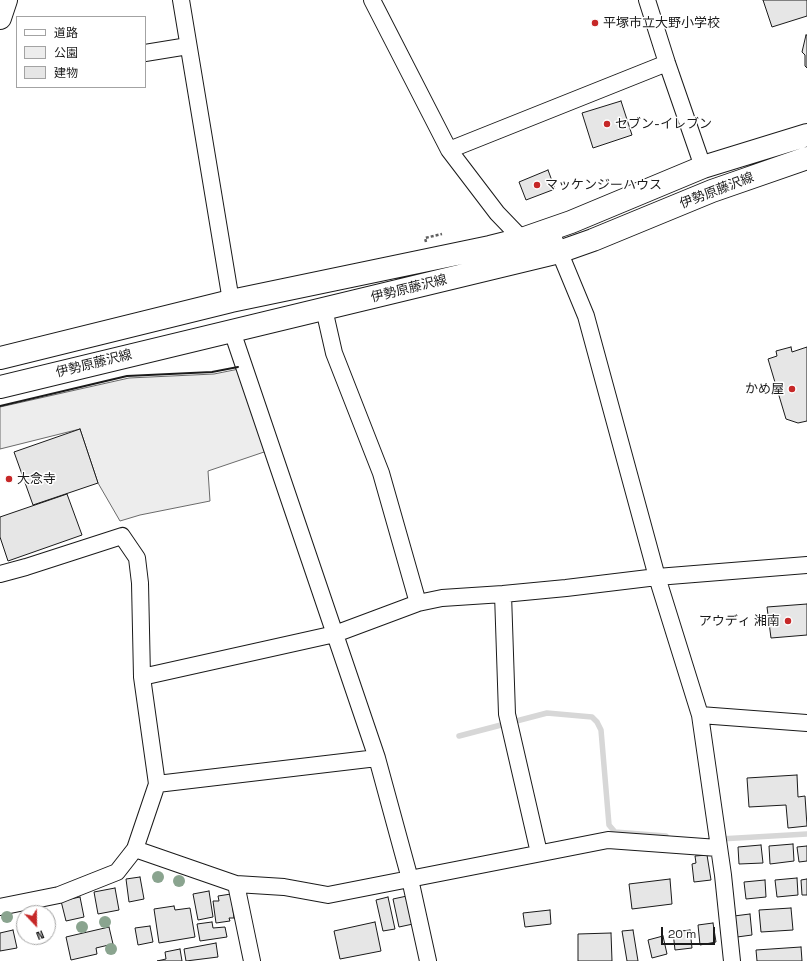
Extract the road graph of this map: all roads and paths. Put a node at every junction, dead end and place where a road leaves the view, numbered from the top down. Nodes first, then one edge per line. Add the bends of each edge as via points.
1 (6, 0) edge
2 (181, 0) edge
3 (372, 0) edge
4 (647, 0) edge
5 (0, 18) edge
6 (188, 46) junction
7 (146, 53) edge
8 (667, 63) junction
9 (807, 135) edge
10 (449, 150) junction
11 (807, 158) edge
12 (703, 167) junction
13 (550, 229) junction
14 (522, 239) junction
15 (559, 252) junction
16 (231, 301) junction
17 (324, 309) junction
18 (232, 331) junction
19 (0, 358) edge
20 (0, 387) edge
21 (807, 565) edge
22 (0, 574) edge
23 (657, 577) junction
24 (503, 594) junction
25 (418, 603) junction
26 (335, 634) junction
27 (142, 677) junction
28 (700, 715) junction
29 (807, 723) edge
30 (378, 758) junction
31 (157, 784) junction
32 (718, 848) junction
33 (135, 849) junction
34 (539, 853) junction
35 (410, 879) junction
36 (236, 884) junction
37 (0, 907) edge
38 (252, 961) edge
39 (428, 961) edge
40 (732, 961) edge

1 - 5 main road
2 - 6 street
3 - 10 street
4 - 8 street
6 - 7 street
6 - 16 street
8 - 10 street
8 - 12 street
9 - 12 main road, 伊勢原藤沢線
10 - 14 street via 497,213
11 - 15 main road, 伊勢原藤沢線 via 712,191
12 - 13 main road, 伊勢原藤沢線
13 - 14 main road, 伊勢原藤沢線
13 - 15 street
14 - 15 street
14 - 16 main road, 伊勢原藤沢線
15 - 17 main road, 伊勢原藤沢線
15 - 23 street via 586,316
16 - 19 main road, 伊勢原藤沢線
17 - 18 main road, 伊勢原藤沢線
17 - 25 street via 334,354 382,473
18 - 20 main road, 伊勢原藤沢線
18 - 26 street
21 - 23 street
22 - 27 street via 122,536 137,558
23 - 24 street
23 - 28 street
24 - 25 street via 442,598
24 - 34 street via 507,714
25 - 26 street
26 - 27 street
26 - 30 street
27 - 31 street
28 - 29 street
28 - 32 street
30 - 31 street
30 - 35 street
31 - 33 street
32 - 34 street via 608,840
32 - 40 street
33 - 36 street
33 - 37 street via 118,872 59,895
34 - 35 street
35 - 36 street via 328,895 284,887
35 - 39 street
36 - 38 street

